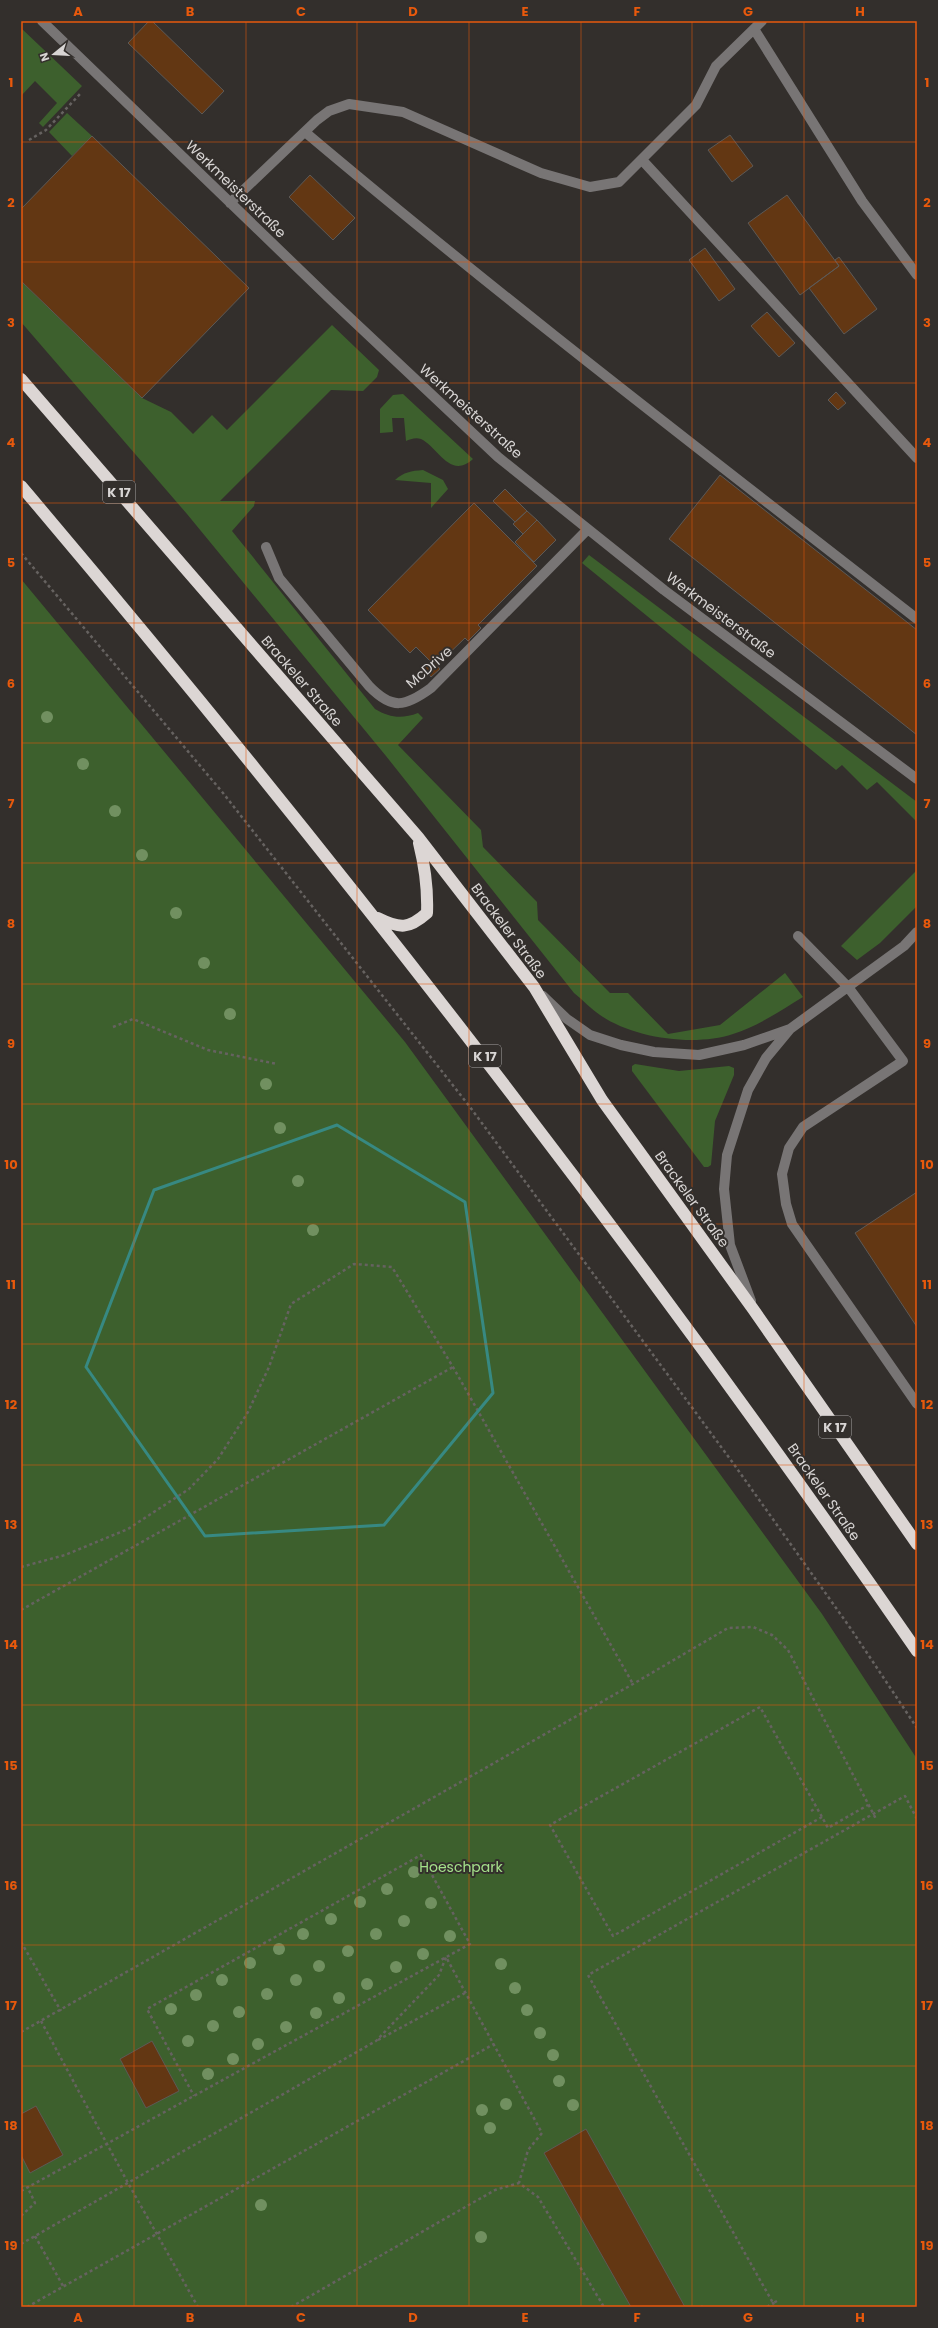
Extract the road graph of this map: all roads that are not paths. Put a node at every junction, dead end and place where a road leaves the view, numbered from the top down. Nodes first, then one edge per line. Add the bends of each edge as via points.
1 (42, 21) edge
2 (762, 21) edge
3 (754, 29) junction
4 (305, 132) junction
5 (642, 161) junction
6 (230, 203) junction
7 (917, 275) edge
8 (21, 379) edge
9 (917, 458) edge
10 (21, 486) edge
11 (588, 530) junction
12 (266, 547) dead end
13 (917, 619) edge
14 (917, 779) edge
15 (418, 837) junction
16 (375, 916) junction
17 (917, 932) edge
18 (798, 936) dead end
19 (848, 987) junction
20 (534, 988) junction
21 (790, 1029) junction
22 (753, 1309) junction
23 (917, 1404) edge
24 (917, 1544) edge
25 (917, 1651) edge

1 - 6 street, Werkmeisterstraße
2 - 3 street
3 - 5 street via 716,66 696,105
3 - 7 street via 862,201
4 - 5 street via 329,111 349,104 404,112 541,173 590,187 619,182
4 - 6 street
4 - 13 street via 384,199
5 - 9 street
6 - 11 street, Werkmeisterstraße via 498,457
8 - 15 highway, Brackeler Straße / K 17
10 - 16 highway, Brackeler Straße / K 17
11 - 12 street, McDrive via 431,688 416,699 405,703 392,703 381,698 369,686 279,578
11 - 14 street, Werkmeisterstraße
15 - 16 highway via 425,865 427,913 414,924 395,926
15 - 20 highway, Brackeler Straße / K 17
16 - 25 highway, Brackeler Straße / K 17 via 640,1262
17 - 19 street via 904,946
18 - 19 street
19 - 21 street
19 - 23 street via 903,1061 803,1127 790,1148 782,1174 786,1204 792,1224
20 - 21 street via 567,1019 590,1035 654,1052 699,1055 744,1045
20 - 22 highway, Brackeler Straße / K 17 via 602,1100
21 - 22 street via 766,1058 748,1090 727,1155 724,1189 730,1245
22 - 24 highway, Brackeler Straße / K 17

